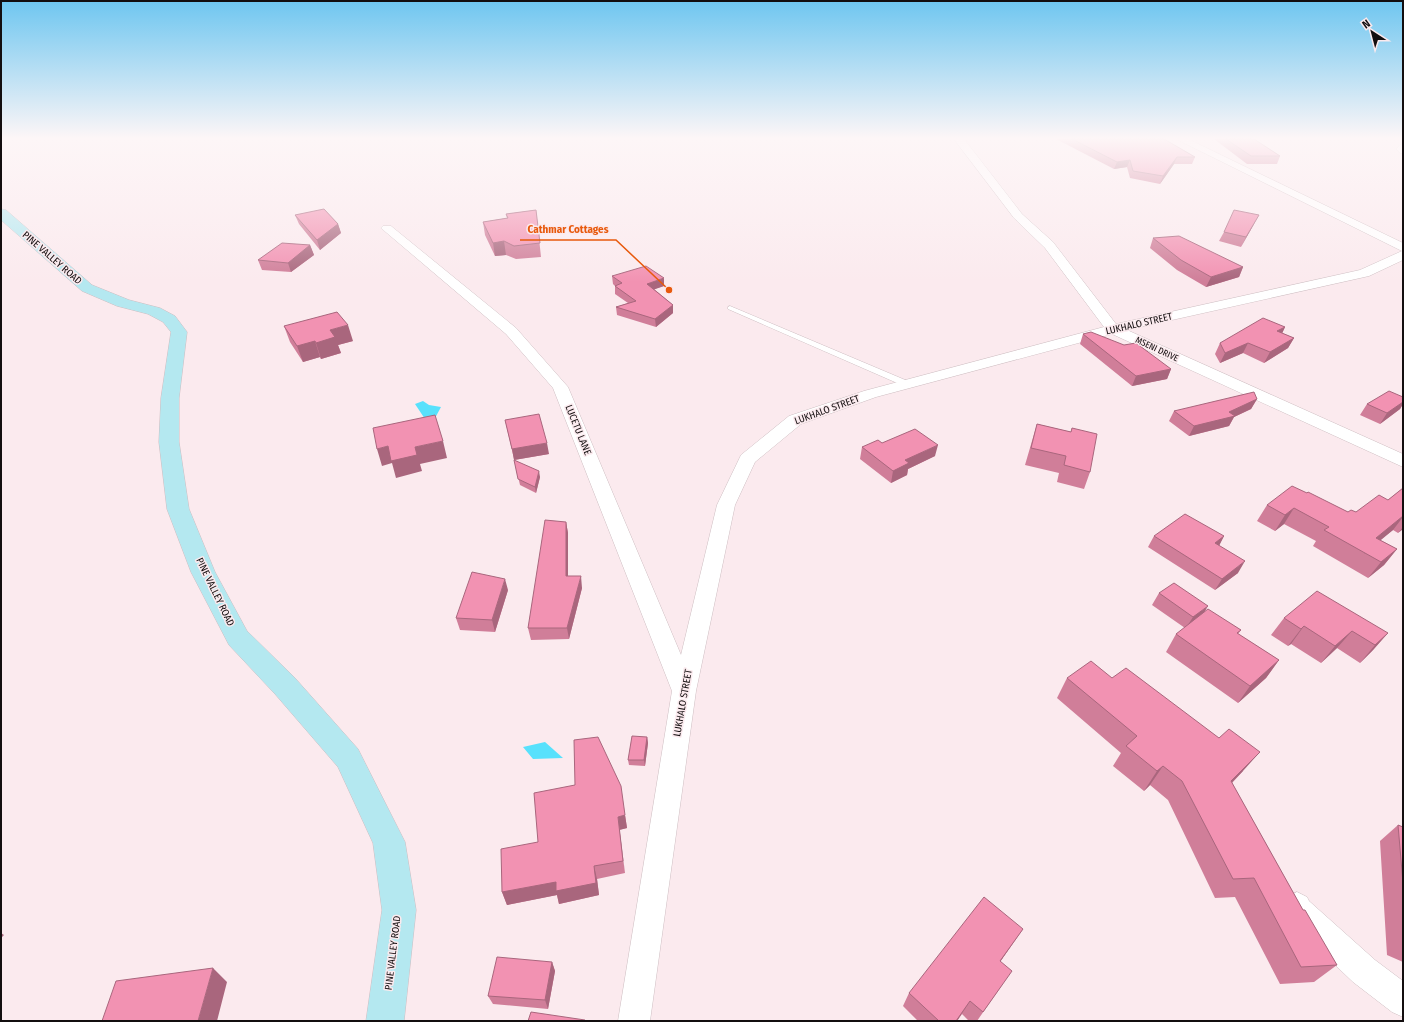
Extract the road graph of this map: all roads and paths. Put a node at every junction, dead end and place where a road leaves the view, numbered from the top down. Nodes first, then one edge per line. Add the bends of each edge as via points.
1 (996, 187) edge
2 (1278, 187) edge
3 (1, 213) edge
4 (387, 228) dead end
5 (1403, 248) edge
6 (1403, 255) edge
7 (730, 308) dead end
8 (1113, 329) junction
9 (907, 384) junction
10 (1403, 461) edge
11 (684, 691) junction
12 (1284, 883) edge
13 (1403, 1001) edge
14 (385, 1021) edge
15 (634, 1021) edge

1 - 8 street, MSENI DRIVE via 1018,216 1050,245
2 - 5 street
3 - 14 main road, PINE VALLEY ROAD via 87,288 123,303 154,311 168,319 179,332 170,398 168,442 178,509 203,572 238,638 285,686 348,758 389,842 399,910
4 - 11 street, LUCETU LANE via 511,331 560,387
6 - 8 street, LUKHALO STREET via 1364,273
7 - 9 lane
8 - 9 street, LUKHALO STREET
8 - 10 street, MSENI DRIVE
9 - 11 street, LUKHALO STREET via 795,420 748,459 726,505
11 - 15 street, LUKHALO STREET
12 - 13 street via 1299,911 1364,972

